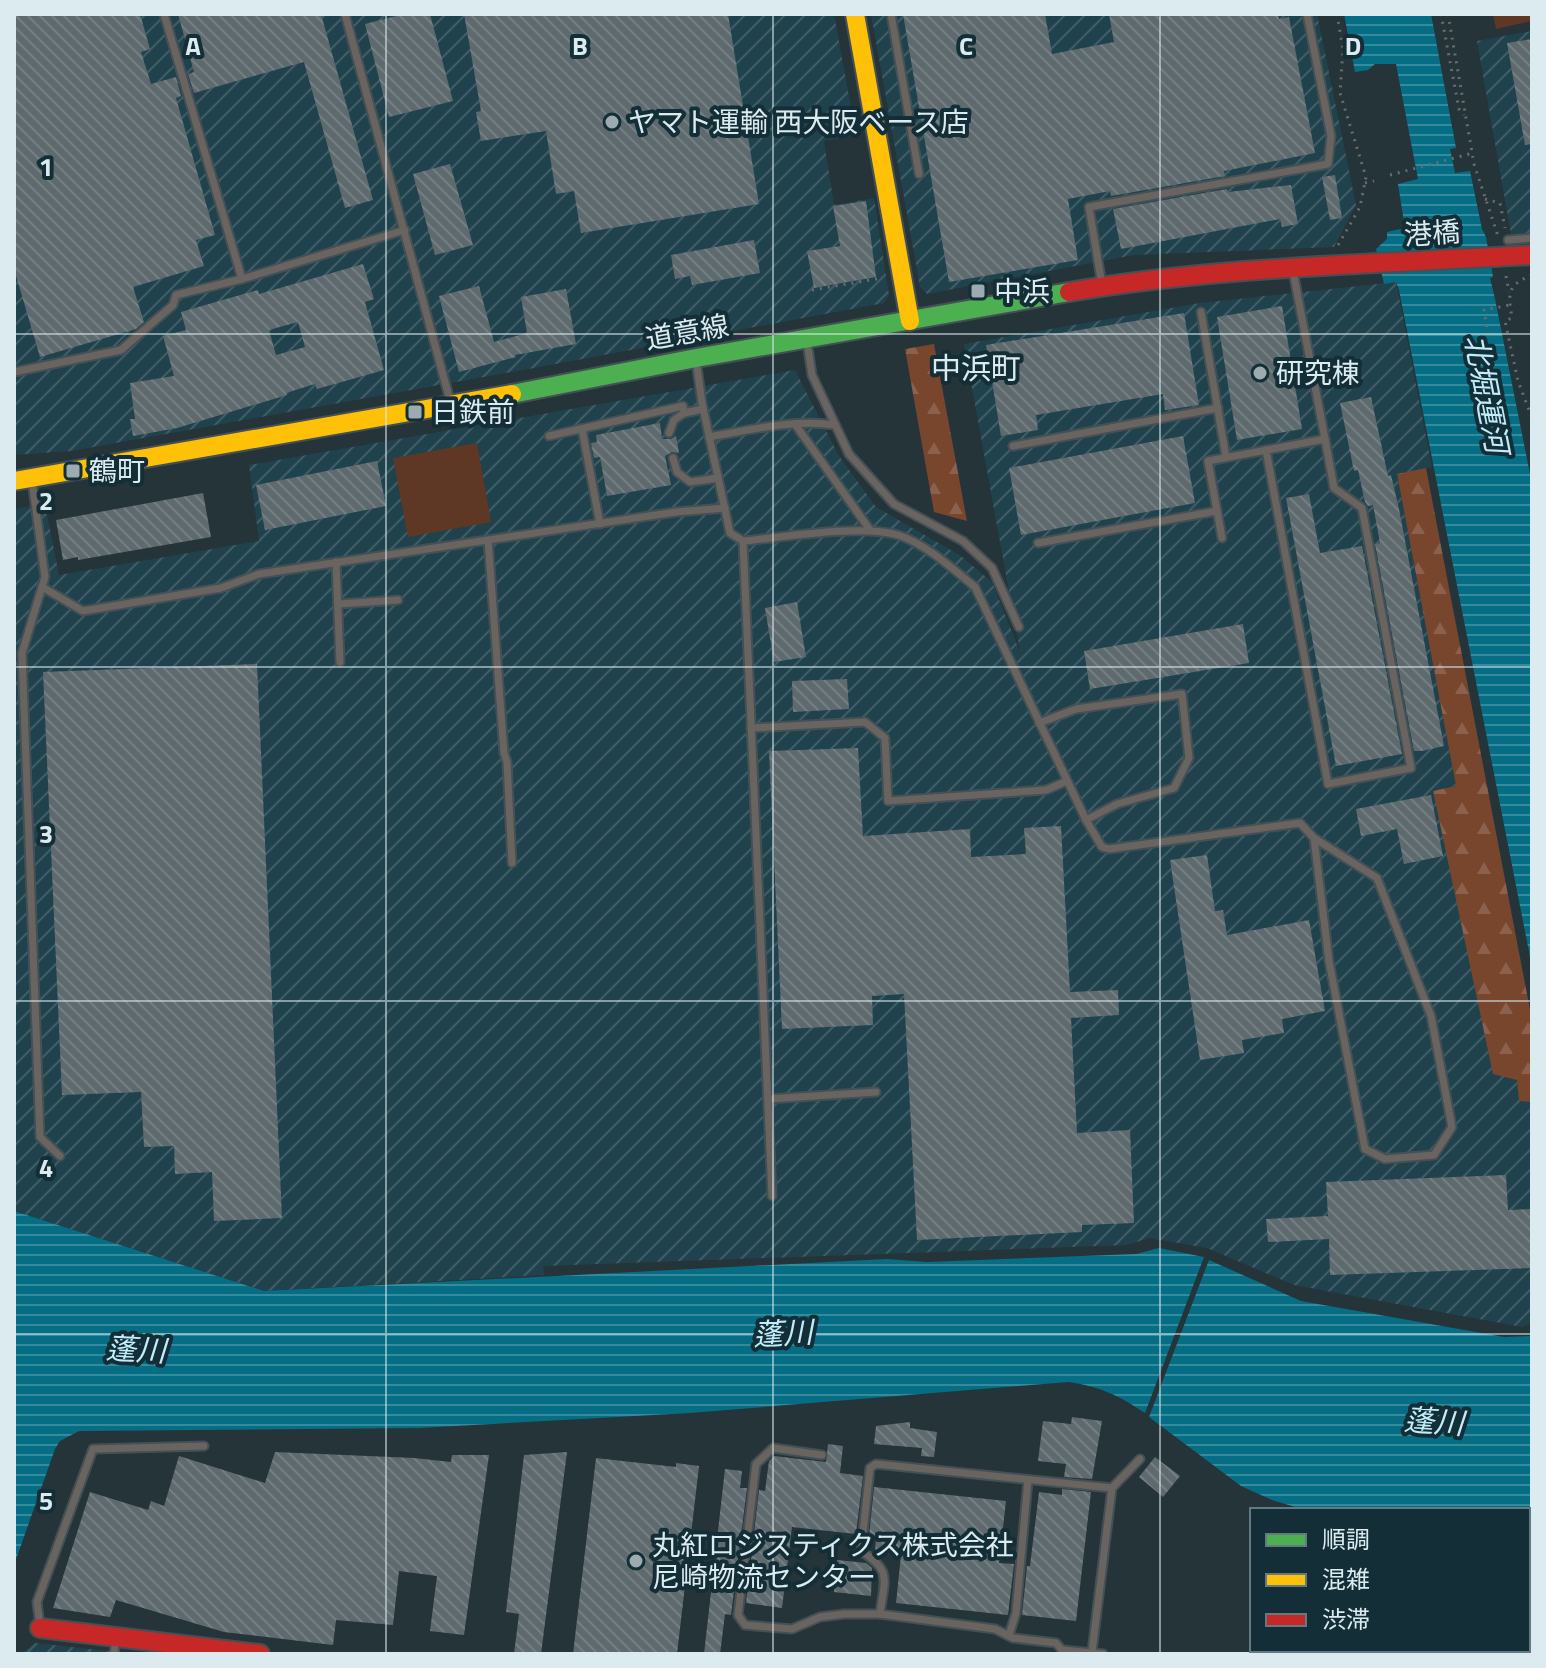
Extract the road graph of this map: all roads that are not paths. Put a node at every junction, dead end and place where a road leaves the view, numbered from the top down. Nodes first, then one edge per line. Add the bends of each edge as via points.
1 (164, 14) edge
2 (345, 14) edge
3 (855, 14) edge
4 (891, 14) edge
5 (1307, 14) edge
6 (919, 174) dead end
7 (405, 230) junction
8 (1532, 238) edge
9 (1502, 253) junction
10 (1532, 255) edge
11 (1373, 265) joint
12 (1292, 269) junction
13 (242, 279) junction
14 (1102, 287) junction
15 (1201, 312) dead end
16 (910, 321) junction
17 (807, 339) junction
18 (696, 358) junction
19 (14, 372) edge
20 (451, 406) junction
21 (1218, 408) junction
22 (703, 409) junction
23 (684, 413) junction
24 (795, 424) junction
25 (835, 425) junction
26 (582, 429) junction
27 (669, 433) dead end
28 (549, 436) dead end
29 (709, 437) junction
30 (1325, 439) junction
31 (1013, 446) dead end
32 (1266, 450) junction
33 (1226, 457) junction
34 (673, 458) dead end
35 (718, 478) junction
36 (23, 480) edge
37 (725, 508) junction
38 (1217, 511) junction
39 (600, 524) junction
40 (870, 530) junction
41 (1222, 538) dead end
42 (488, 540) junction
43 (743, 541) junction
44 (1038, 543) dead end
45 (336, 562) junction
46 (42, 587) junction
47 (398, 600) dead end
48 (339, 604) junction
49 (1019, 627) dead end
50 (340, 662) dead end
51 (1039, 723) junction
52 (751, 728) junction
53 (1067, 781) junction
54 (1086, 820) junction
55 (1314, 838) junction
56 (512, 863) dead end
57 (876, 1092) dead end
58 (768, 1099) junction
59 (60, 1156) dead end
60 (772, 1196) dead end
61 (204, 1446) dead end
62 (822, 1455) dead end
63 (1140, 1459) dead end
64 (1028, 1480) junction
65 (1112, 1488) junction
66 (880, 1614) junction
67 (40, 1628) joint
68 (1009, 1635) junction
69 (116, 1646) edge
70 (1092, 1652) junction
71 (260, 1654) edge
72 (1103, 1654) edge

1 - 13 lane
2 - 7 lane
3 - 16 street
4 - 6 lane
5 - 14 lane via 1331,136 1328,164 1089,207
7 - 13 lane
7 - 20 lane
8 - 9 lane
9 - 10 street
9 - 11 street, 港橋
11 - 12 street, 道意線
12 - 14 street, 道意線
12 - 30 lane
13 - 19 lane via 176,295 173,305 121,350
14 - 16 street, 道意線
15 - 21 lane
16 - 17 street, 道意線
17 - 18 street, 道意線
17 - 25 lane via 812,375
18 - 20 street, 道意線
18 - 22 lane
20 - 36 street, 道意線
21 - 31 lane
21 - 33 lane
22 - 23 lane
22 - 29 lane
23 - 26 lane via 683,406
23 - 27 lane
24 - 25 lane
24 - 29 lane
24 - 40 lane
25 - 49 lane via 849,454 894,504 963,541 992,568
26 - 28 lane
26 - 39 lane
29 - 35 lane
30 - 32 lane
30 - 32 lane via 1334,488 1362,508 1411,768 1328,784
32 - 33 lane
33 - 38 lane via 1208,461
34 - 35 lane via 677,472 690,482
35 - 37 lane
36 - 46 lane via 45,577
37 - 39 lane
37 - 43 lane via 730,533
38 - 41 lane
38 - 44 lane
39 - 42 lane
40 - 43 lane
40 - 51 lane via 900,536 975,587
42 - 45 lane
42 - 56 lane
43 - 52 lane
45 - 46 lane via 83,611
45 - 48 lane
46 - 59 lane via 22,653 40,1137
47 - 48 lane
48 - 50 lane
51 - 53 lane
51 - 54 lane via 1076,709 1182,694 1189,758 1174,788 1117,804
52 - 53 lane via 865,722 885,738 888,801 1046,790
52 - 58 lane
53 - 54 lane
54 - 55 lane via 1098,844 1109,849 1300,823
55 - 55 lane via 1329,961 1365,1149 1385,1159 1434,1155 1452,1127 1431,1016 1377,878
57 - 58 lane
58 - 60 lane
61 - 67 lane via 93,1449 37,1602
62 - 66 lane via 773,1448 756,1464 738,1615 745,1625 792,1629 820,1617
63 - 65 lane
64 - 65 lane
64 - 66 lane via 876,1464 870,1468 861,1551 885,1572
64 - 68 lane via 1016,1613
65 - 70 lane
66 - 68 lane
67 - 69 street
68 - 70 lane via 1056,1643 1062,1650
69 - 71 street
70 - 72 lane

